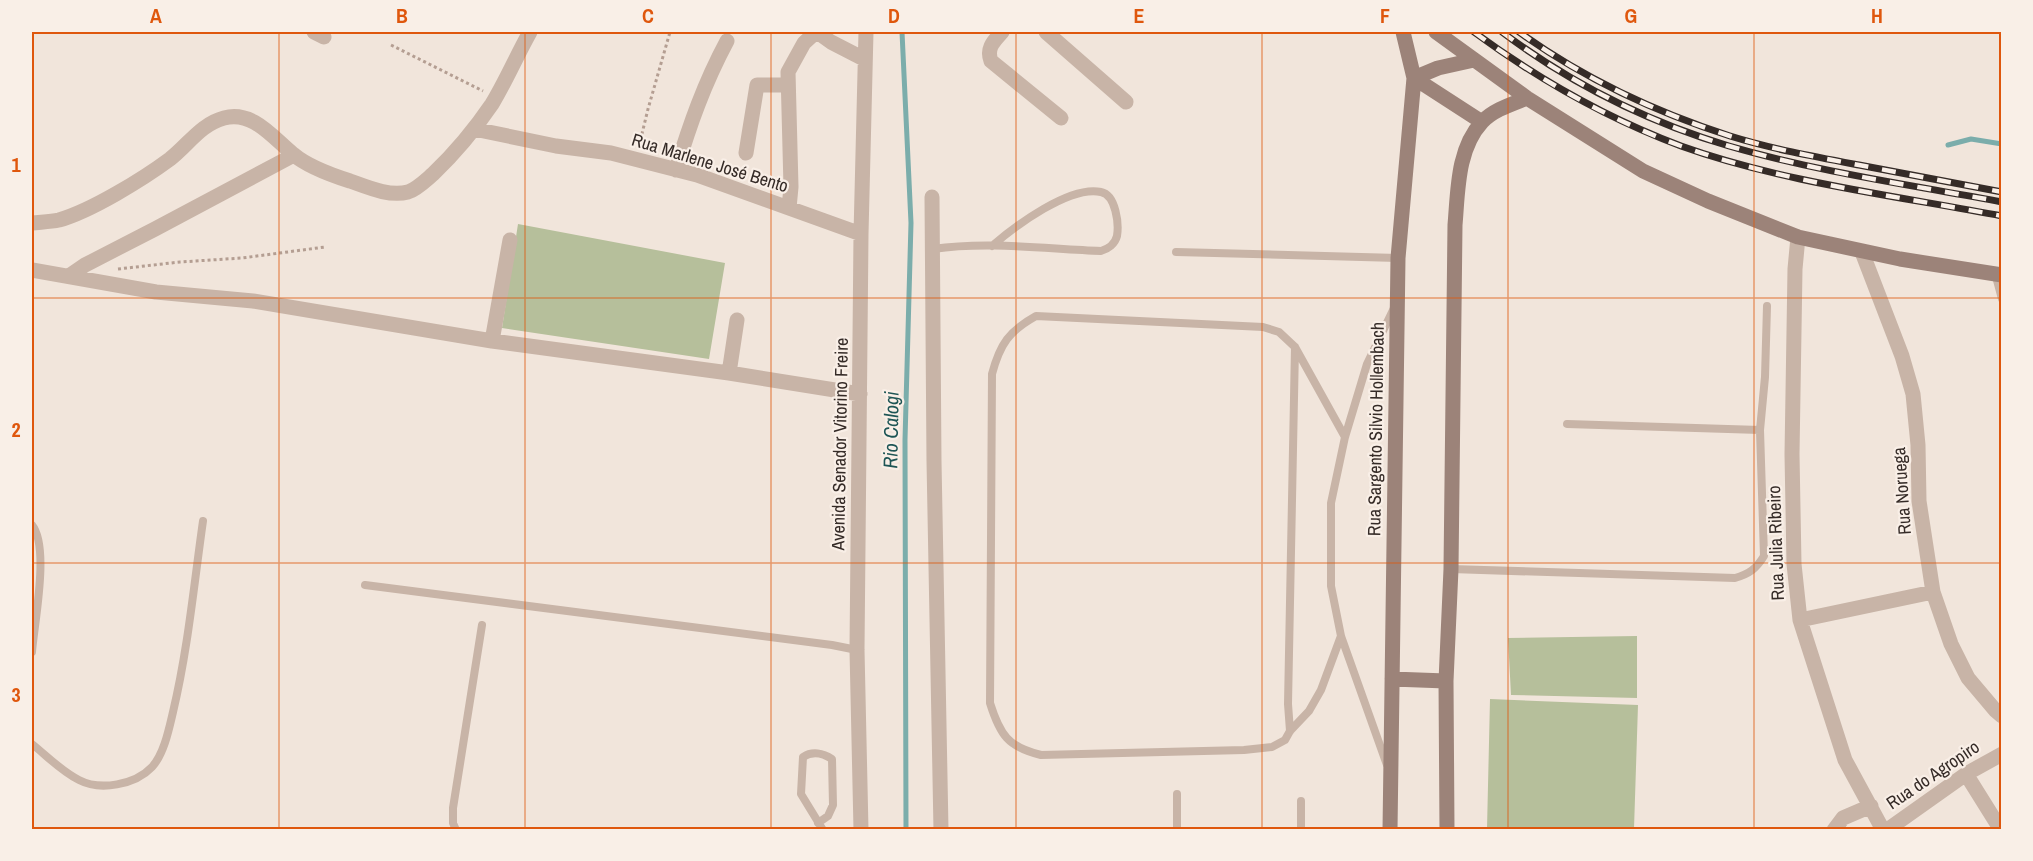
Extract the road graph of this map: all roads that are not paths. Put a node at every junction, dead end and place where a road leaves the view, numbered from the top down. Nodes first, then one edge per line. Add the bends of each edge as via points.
1 (530, 32) edge
2 (817, 32) edge
3 (866, 32) edge
4 (1002, 32) edge
5 (1046, 32) edge
6 (1403, 32) edge
7 (1436, 32) edge
8 (727, 41) dead end
9 (864, 58) junction
10 (1474, 60) junction
11 (1414, 78) junction
12 (787, 85) junction
13 (1527, 98) junction
14 (1126, 102) dead end
15 (1061, 118) dead end
16 (1482, 122) junction
17 (474, 129) junction
18 (746, 153) dead end
19 (294, 155) junction
20 (676, 170) junction
21 (932, 197) dead end
22 (789, 208) junction
23 (32, 224) edge
24 (861, 234) junction
25 (1798, 237) junction
26 (510, 240) dead end
27 (992, 246) junction
28 (933, 249) junction
29 (1176, 252) dead end
30 (1862, 252) junction
31 (1398, 258) junction
32 (32, 270) edge
33 (1998, 274) edge
34 (69, 276) junction
35 (2001, 299) edge
36 (1397, 300) junction
37 (1767, 306) dead end
38 (737, 320) dead end
39 (492, 341) junction
40 (1295, 347) junction
41 (729, 373) junction
42 (860, 394) junction
43 (1567, 424) dead end
44 (1760, 430) junction
45 (1345, 437) junction
46 (203, 521) dead end
47 (32, 525) edge
48 (1451, 569) junction
49 (365, 585) dead end
50 (1933, 592) junction
51 (1800, 620) junction
52 (482, 625) dead end
53 (1341, 636) junction
54 (856, 650) junction
55 (32, 652) edge
56 (1392, 679) junction
57 (1446, 681) junction
58 (2001, 716) edge
59 (1290, 731) junction
60 (32, 744) edge
61 (2001, 754) edge
62 (1966, 774) junction
63 (1391, 776) junction
64 (1177, 794) dead end
65 (1301, 801) dead end
66 (1871, 806) junction
67 (820, 826) edge
68 (456, 830) edge
69 (861, 830) edge
70 (941, 830) edge
71 (1177, 830) edge
72 (1301, 830) edge
73 (1390, 830) edge
74 (1447, 830) edge
75 (1834, 830) edge
76 (1885, 830) edge
77 (2001, 830) edge

1 - 17 street
2 - 9 street
2 - 12 street via 804,43 788,72
3 - 9 street, Avenida Senador Vitorino Freire
4 - 15 street via 989,48 991,61
5 - 14 street
6 - 11 main road, Rua Sargento Silvio Hollembach
7 - 10 main road
8 - 20 street via 694,110
9 - 24 street, Avenida Senador Vitorino Freire
10 - 11 main road
10 - 13 main road
11 - 16 main road
11 - 31 main road, Rua Sargento Silvio Hollembach
12 - 18 street via 757,85
12 - 22 street
13 - 16 main road
13 - 25 main road via 1643,171
16 - 48 main road via 1468,141 1460,171 1455,225
17 - 19 street via 425,182 408,192 372,189
17 - 20 street, Rua Marlene José Bento via 611,153
19 - 23 street via 258,124 244,117 226,117 209,123 171,158 97,203 59,220
19 - 34 street
20 - 22 street, Rua Marlene José Bento
21 - 28 street
22 - 24 street, Rua Marlene José Bento
24 - 42 street, Avenida Senador Vitorino Freire
25 - 30 main road
25 - 51 street, Rua Julia Ribeiro via 1792,454 1794,564
26 - 39 street
27 - 27 lane via 1106,250 1117,237 1114,203 1101,192 1083,191 1034,214
27 - 28 lane
28 - 70 street
29 - 31 lane
30 - 33 main road
30 - 50 street, Rua Noruega via 1913,394 1919,501
31 - 36 main road, Rua Sargento Silvio Hollembach
32 - 34 street
33 - 35 lane
34 - 39 street via 156,291 253,301
36 - 45 lane via 1367,364
36 - 56 main road, Rua Sargento Silvio Hollembach
37 - 44 lane
38 - 41 street
39 - 41 street
40 - 45 lane
40 - 59 lane
40 - 59 lane via 1279,332 1263,327 1036,316 1016,327 998,353 992,374 990,703 997,725 1010,741 1023,751 1041,755 1244,750 1279,744
41 - 42 street
42 - 54 street, Avenida Senador Vitorino Freire
43 - 44 lane
44 - 48 lane via 1764,556 1757,568 1745,575 1735,578
45 - 53 lane via 1331,503 1331,585
46 - 60 lane via 177,692 166,741 152,767 134,778 98,785 80,781
47 - 55 lane via 39,543 41,567
48 - 57 main road
49 - 54 lane
50 - 51 street
50 - 58 street, Rua Noruega via 1968,678
51 - 66 street, Rua Julia Ribeiro via 1845,760
52 - 68 lane via 453,808
53 - 59 lane via 1321,690 1309,711
53 - 63 lane
54 - 69 street, Avenida Senador Vitorino Freire
56 - 57 main road
56 - 63 main road, Rua Sargento Silvio Hollembach
57 - 74 main road
61 - 62 street, Rua do Agropiro
62 - 76 street, Rua do Agropiro
62 - 77 street
63 - 73 main road, Rua Sargento Silvio Hollembach
64 - 71 lane
65 - 72 lane
66 - 75 street via 1843,818
66 - 76 street, Rua Julia Ribeiro
67 - 67 lane via 832,805 832,759 809,753 803,757 801,794

